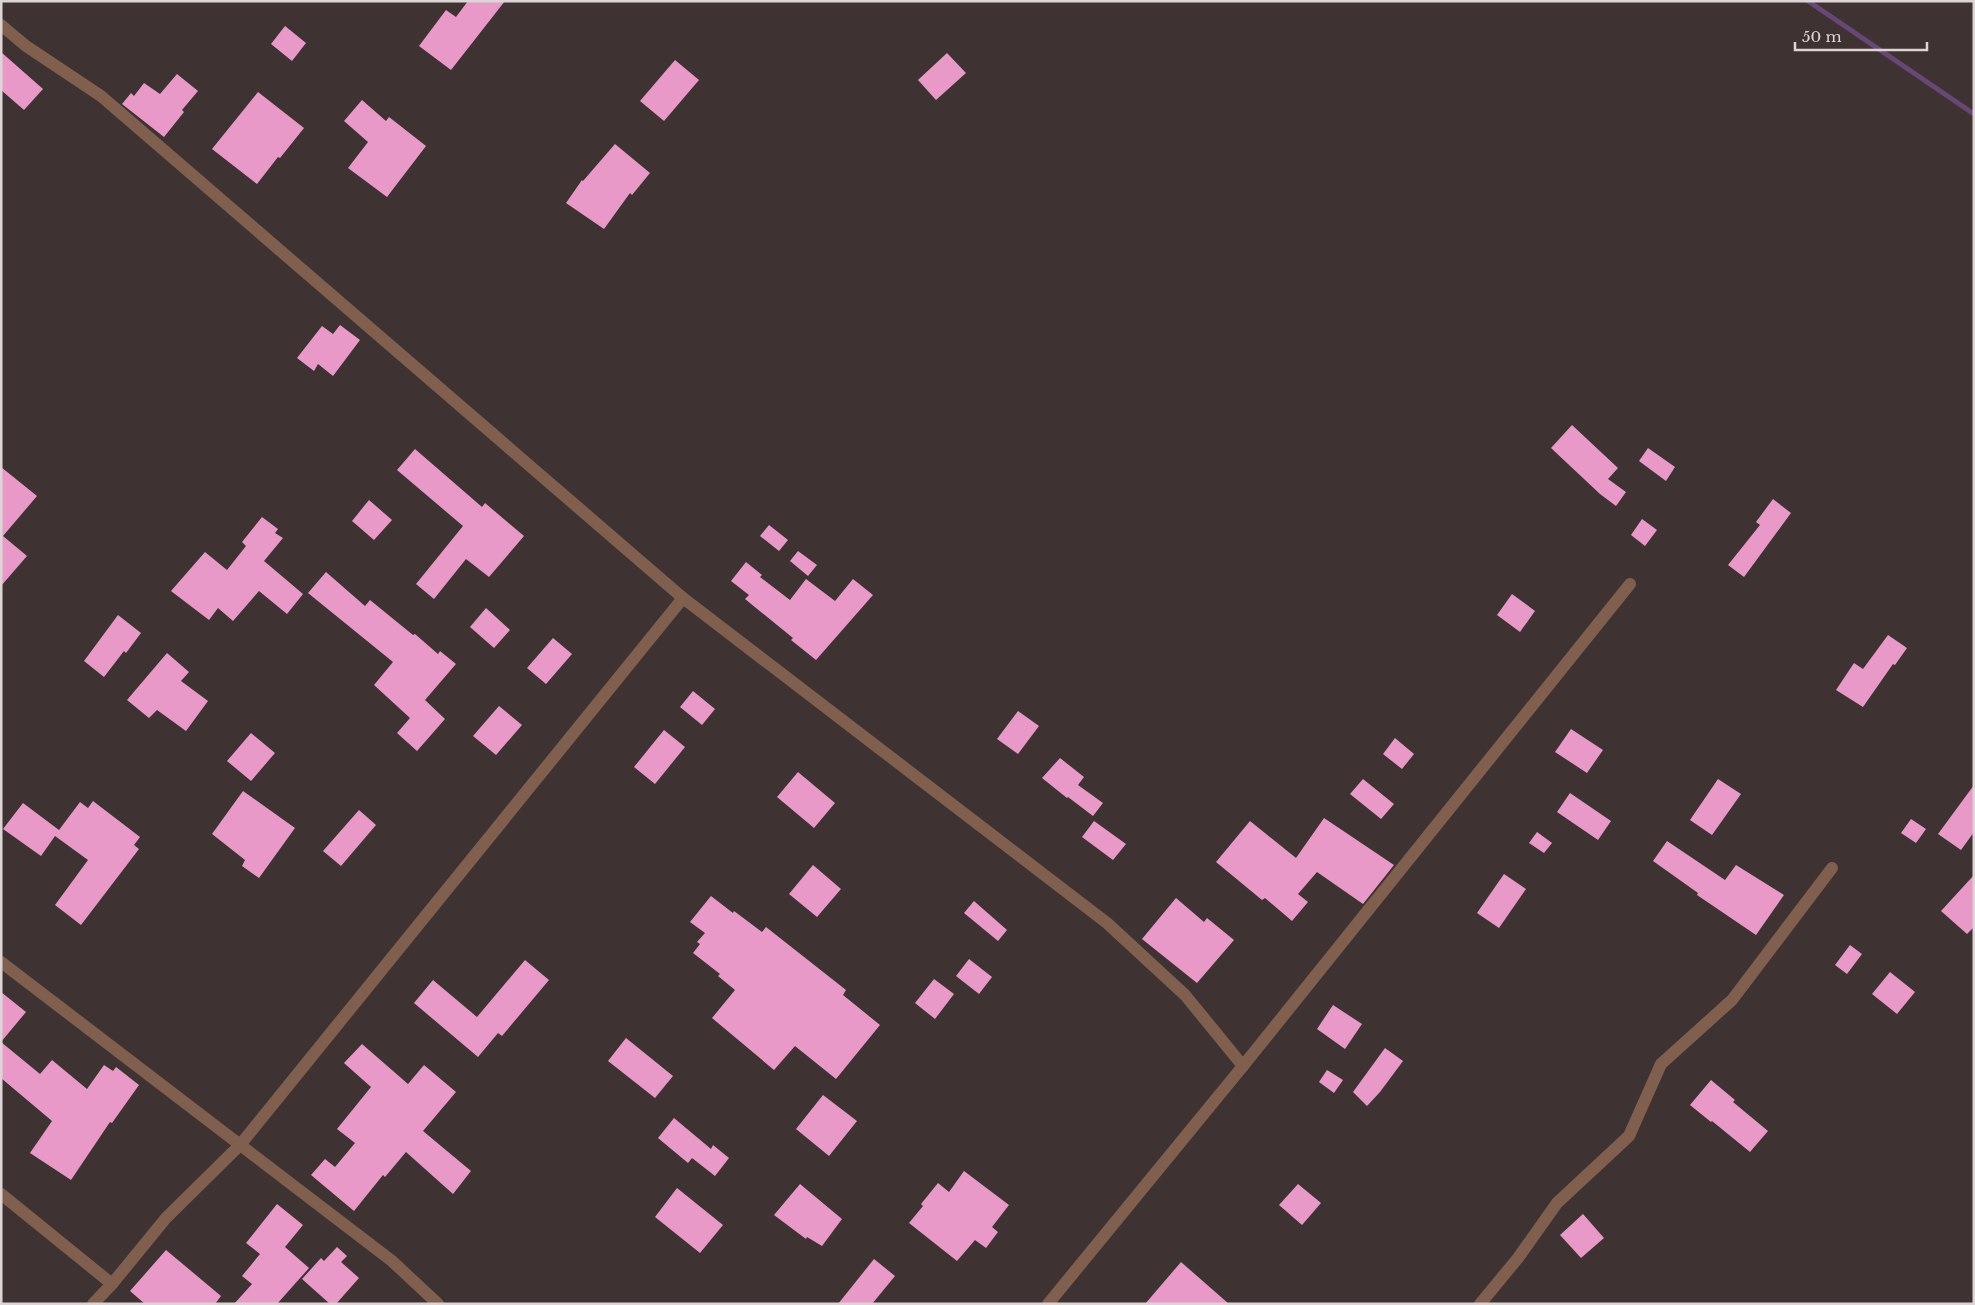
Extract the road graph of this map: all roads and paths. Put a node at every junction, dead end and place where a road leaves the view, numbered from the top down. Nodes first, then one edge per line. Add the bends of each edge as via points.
1 (1, 25) edge
2 (1630, 584) dead end
3 (683, 598) junction
4 (1832, 868) dead end
5 (1, 962) edge
6 (1243, 1066) junction
7 (240, 1145) junction
8 (1, 1194) edge
9 (112, 1284) junction
10 (93, 1304) edge
11 (438, 1304) edge
12 (1048, 1304) edge
13 (1480, 1304) edge

1 - 3 street via 100,96
2 - 6 street
3 - 6 street via 1107,923 1185,995
3 - 7 street
4 - 13 street via 1732,1000 1661,1064 1629,1136 1557,1202 1518,1258
5 - 7 street
6 - 12 street
7 - 9 street via 166,1218
7 - 11 street via 392,1261
8 - 9 street
9 - 10 street

